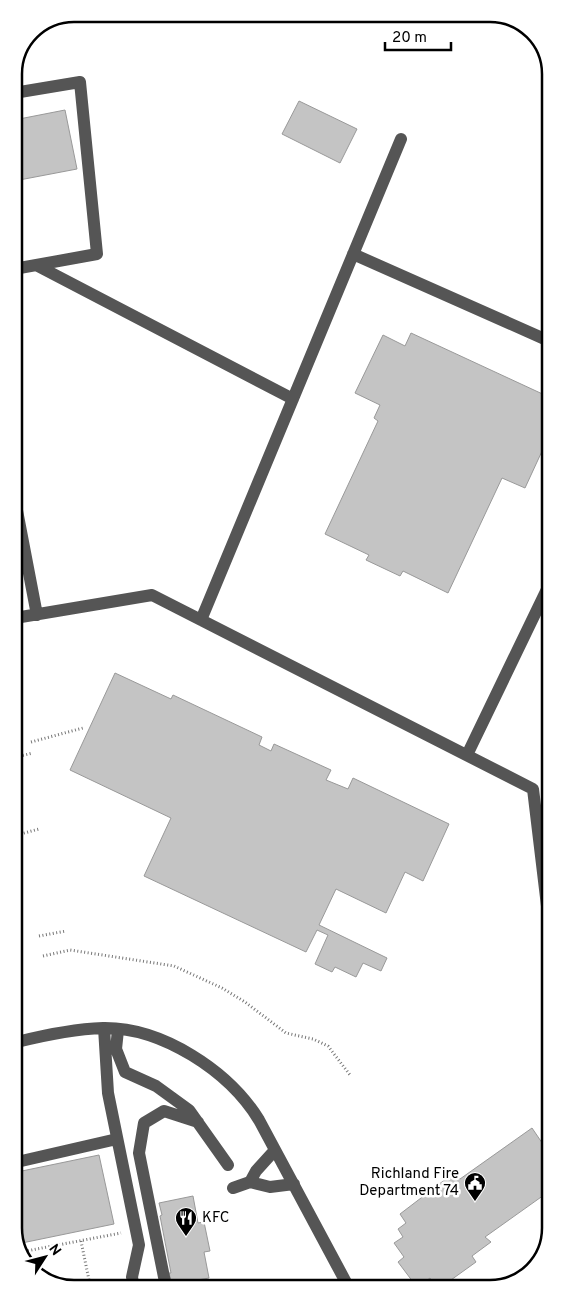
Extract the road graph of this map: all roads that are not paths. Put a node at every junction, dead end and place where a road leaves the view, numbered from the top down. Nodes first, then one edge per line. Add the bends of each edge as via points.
1 (23, 92) edge
2 (401, 139) dead end
3 (353, 254) junction
4 (36, 265) junction
5 (23, 267) edge
6 (542, 338) edge
7 (293, 399) junction
8 (23, 540) edge
9 (542, 599) edge
10 (37, 615) junction
11 (23, 617) edge
12 (201, 620) junction
13 (467, 755) junction
14 (542, 864) edge
15 (104, 1028) junction
16 (118, 1030) junction
17 (22, 1041) edge
18 (198, 1122) junction
19 (117, 1139) junction
20 (275, 1150) junction
21 (22, 1161) edge
22 (228, 1165) dead end
23 (250, 1182) junction
24 (294, 1184) junction
25 (233, 1188) dead end
26 (133, 1279) edge
27 (164, 1279) edge
28 (345, 1280) edge

1 - 4 lane via 80,82 98,254
2 - 3 lane
3 - 6 lane
3 - 7 lane
4 - 5 lane
4 - 7 lane
7 - 12 lane
8 - 10 lane
9 - 13 lane
10 - 11 lane
10 - 12 lane via 152,595
12 - 13 lane
13 - 14 lane via 533,789
15 - 16 lane
15 - 17 lane
15 - 19 lane via 108,1093
16 - 18 lane via 116,1048 125,1072 156,1086 189,1110
16 - 20 lane via 143,1033 190,1054 221,1076 249,1104
18 - 22 lane
18 - 27 lane via 164,1110 144,1123 139,1153
19 - 21 lane
19 - 26 lane via 139,1245
20 - 23 lane
20 - 24 lane
23 - 24 lane via 270,1188
23 - 25 lane
24 - 28 lane

